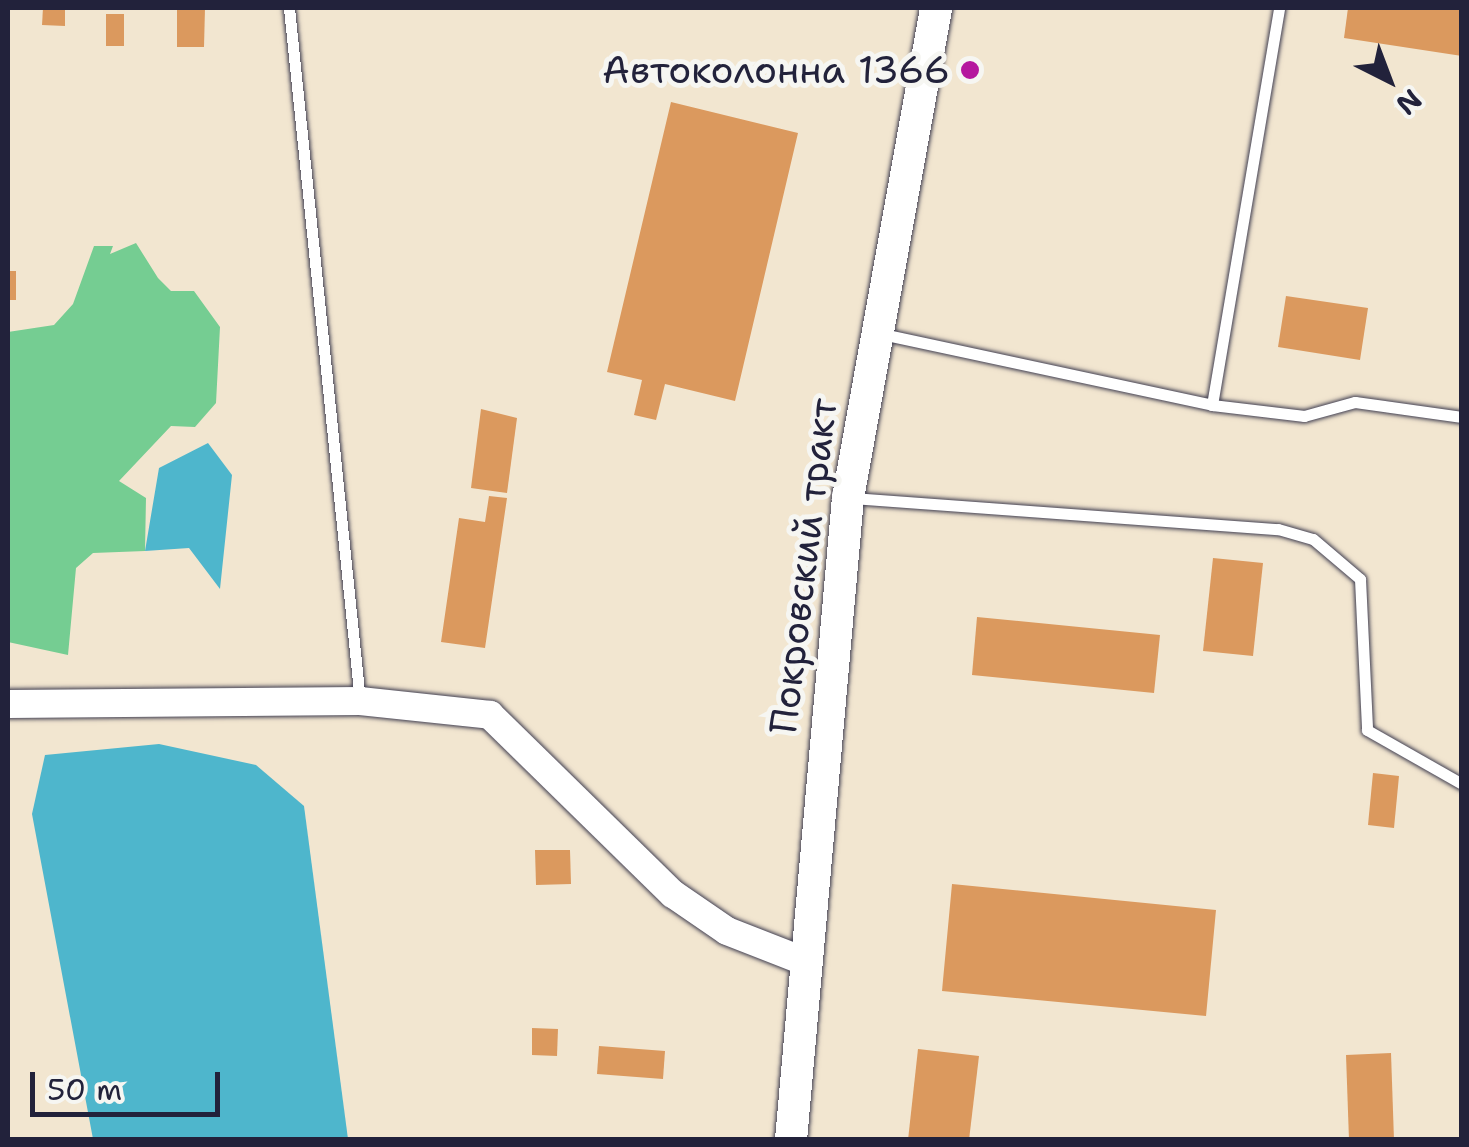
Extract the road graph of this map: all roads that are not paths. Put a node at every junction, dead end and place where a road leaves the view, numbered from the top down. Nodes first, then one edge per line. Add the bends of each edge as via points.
1 (288, 8) edge
2 (936, 8) edge
3 (1279, 8) edge
4 (873, 332) junction
5 (1212, 404) junction
6 (1462, 417) edge
7 (848, 498) junction
8 (360, 701) junction
9 (8, 704) edge
10 (1462, 784) edge
11 (801, 960) junction
12 (791, 1140) edge

1 - 8 lane
2 - 4 main road, Покровский тракт
3 - 5 lane
4 - 5 lane
4 - 7 main road, Покровский тракт
5 - 6 lane via 1304,416 1355,402
7 - 10 lane via 1278,528 1313,540 1360,580 1367,730
7 - 11 main road, Покровский тракт
8 - 9 street
8 - 11 street via 490,715 672,894 728,931
11 - 12 main road, Покровский тракт

